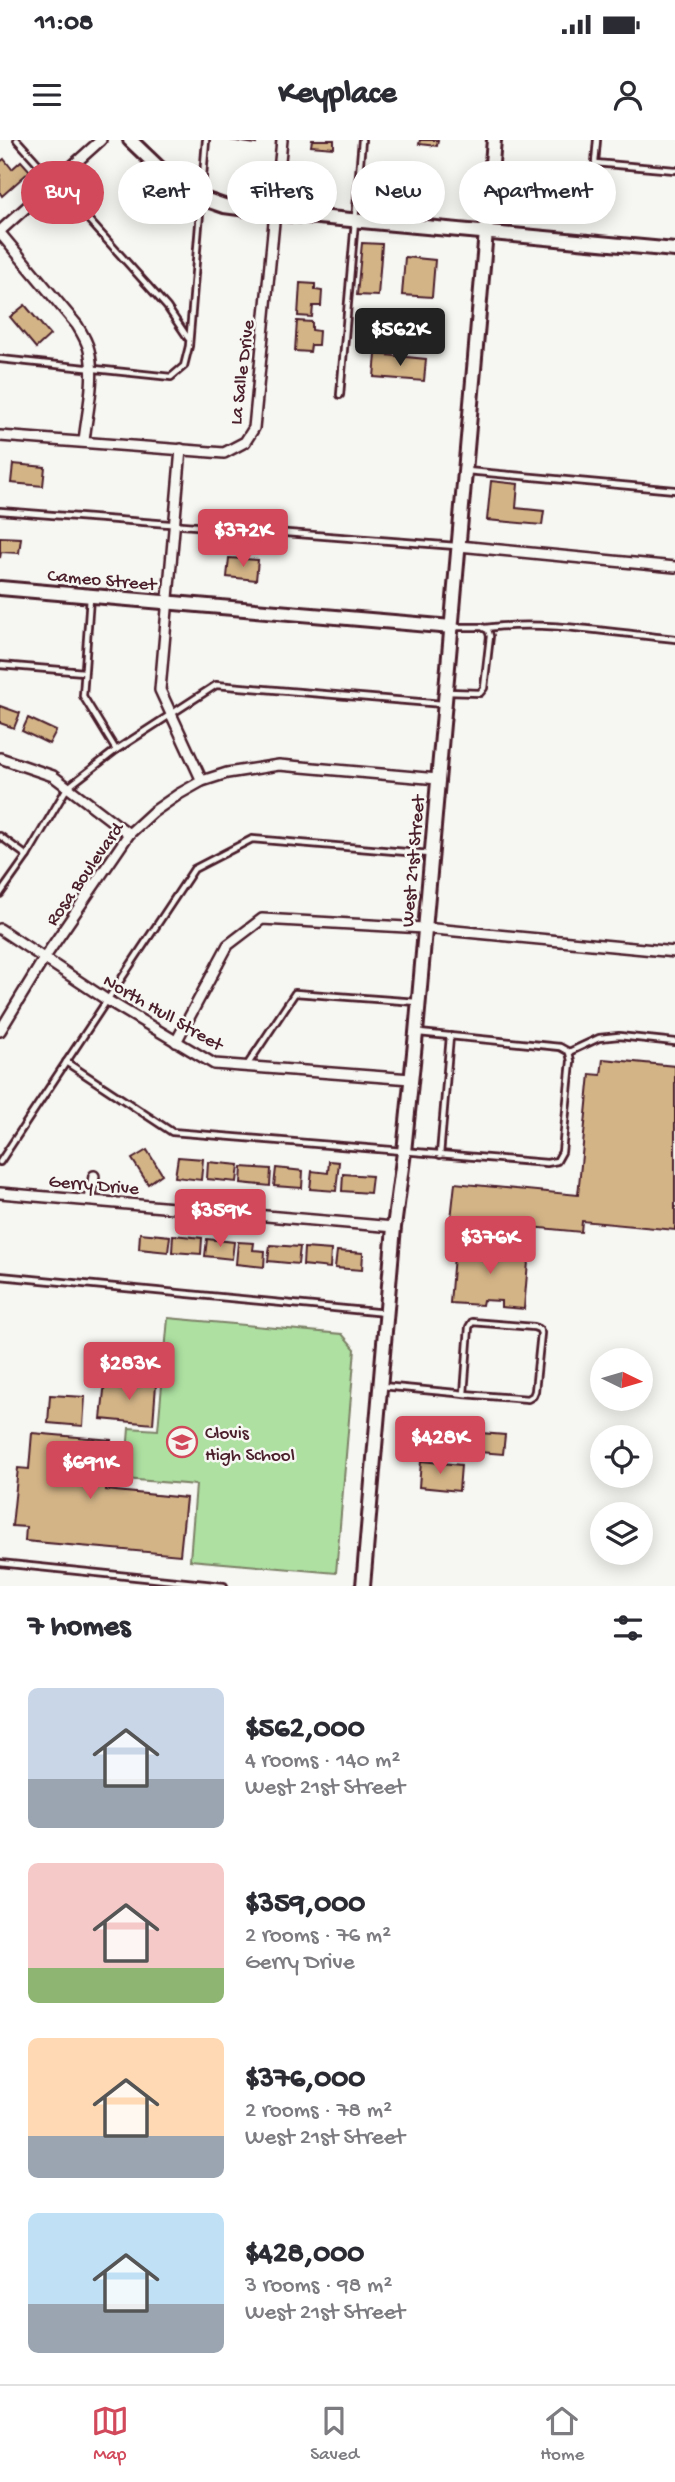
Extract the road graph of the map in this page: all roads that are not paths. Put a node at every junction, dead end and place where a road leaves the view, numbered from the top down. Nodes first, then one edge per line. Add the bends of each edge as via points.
1 (17, 140) edge
2 (101, 140) edge
3 (130, 140) edge
4 (206, 140) edge
5 (282, 140) edge
6 (362, 140) edge
7 (494, 140) edge
8 (597, 140) edge
9 (36, 161) edge
10 (79, 161) edge
11 (152, 161) edge
12 (204, 161) edge
13 (280, 161) edge
14 (360, 161) edge
15 (675, 170) edge
16 (21, 214) edge
17 (93, 224) edge
18 (199, 224) edge
19 (274, 224) edge
20 (355, 224) edge
21 (388, 224) edge
22 (0, 232) edge
23 (486, 233) junction
24 (675, 250) edge
25 (190, 339) junction
26 (0, 359) edge
27 (91, 368) junction
28 (340, 395) dead end
29 (0, 436) edge
30 (84, 441) junction
31 (181, 449) junction
32 (464, 471) junction
33 (675, 490) edge
34 (0, 511) edge
35 (174, 525) junction
36 (459, 546) junction
37 (675, 567) edge
38 (0, 588) edge
39 (90, 596) junction
40 (167, 603) junction
41 (452, 627) junction
42 (485, 628) junction
43 (675, 639) edge
44 (0, 665) edge
45 (84, 672) junction
46 (445, 698) junction
47 (172, 715) junction
48 (116, 750) junction
49 (0, 758) edge
50 (438, 779) junction
51 (202, 782) junction
52 (67, 788) junction
53 (129, 834) junction
54 (0, 836) edge
55 (430, 855) junction
56 (27, 856) junction
57 (0, 894) edge
58 (424, 928) junction
59 (0, 929) edge
60 (675, 952) edge
61 (45, 957) junction
62 (107, 1000) junction
63 (418, 1002) junction
64 (0, 1031) edge
65 (416, 1032) junction
66 (450, 1036) junction
67 (176, 1042) junction
68 (675, 1042) edge
69 (569, 1052) junction
70 (66, 1062) junction
71 (246, 1067) junction
72 (411, 1079) junction
73 (404, 1152) junction
74 (440, 1154) junction
75 (0, 1162) edge
76 (94, 1176) dead end
77 (0, 1194) edge
78 (90, 1200) junction
79 (394, 1227) junction
80 (0, 1276) edge
81 (387, 1313) junction
82 (381, 1386) junction
83 (464, 1394) junction
84 (0, 1563) edge
85 (224, 1586) edge
86 (363, 1586) edge

1 - 9 lane
2 - 10 street
3 - 11 main road
4 - 12 lane
5 - 13 street, La Salle Drive
6 - 14 lane
7 - 23 main road, West 21st Street
8 - 15 lane via 595,163
16 - 22 street
17 - 25 lane
18 - 25 lane
19 - 31 street, La Salle Drive via 254,428 245,442 225,453
20 - 28 lane
21 - 23 main road
22 - 27 street via 77,324 89,350
23 - 24 main road
23 - 32 main road, West 21st Street
25 - 27 lane via 184,366 171,377
26 - 27 lane
27 - 30 street
29 - 30 street, La Salle Drive
30 - 31 street, La Salle Drive
31 - 35 street
32 - 33 lane
32 - 36 main road, West 21st Street
34 - 35 lane
35 - 36 lane
35 - 40 street
36 - 37 street
36 - 41 main road, West 21st Street
38 - 39 main road, Cameo Street
39 - 40 main road, Cameo Street
39 - 45 lane
40 - 41 main road, Cameo Street
40 - 47 street via 160,690
41 - 42 lane
41 - 46 main road, West 21st Street
42 - 43 lane via 560,628
42 - 46 lane via 490,636 484,688 480,693
44 - 45 lane
45 - 48 lane via 83,696
46 - 47 lane via 216,685
46 - 50 main road, West 21st Street
47 - 48 lane
47 - 51 street
48 - 52 lane
49 - 52 street via 53,776
50 - 51 street, Rosa Boulevard via 279,765
50 - 55 main road, West 21st Street
51 - 53 street, Rosa Boulevard via 153,812
52 - 53 street
52 - 56 lane
53 - 61 street, Rosa Boulevard
54 - 56 lane
55 - 58 main road, West 21st Street
55 - 62 lane via 252,839 194,869
56 - 57 lane
58 - 60 street
58 - 63 main road, West 21st Street
58 - 67 street via 262,919 228,945
59 - 61 street, North Hull Street
61 - 62 street, North Hull Street
61 - 64 street, Rosa Boulevard
62 - 67 street, North Hull Street
62 - 70 lane
63 - 65 main road, West 21st Street
63 - 71 lane via 295,993
65 - 66 lane
65 - 72 main road, West 21st Street
66 - 69 lane via 560,1047
66 - 74 lane
67 - 71 street, North Hull Street via 214,1064
68 - 69 lane via 619,1035 599,1038
69 - 74 lane via 558,1161
70 - 73 lane via 172,1132
70 - 75 lane
71 - 72 street, North Hull Street
72 - 73 main road, West 21st Street
73 - 74 lane
73 - 79 main road, West 21st Street
76 - 78 street
77 - 78 street, Gerry Drive
78 - 79 street, Gerry Drive
79 - 81 main road, West 21st Street
80 - 81 lane
81 - 82 main road, West 21st Street
82 - 83 lane
82 - 86 main road, West 21st Street
83 - 83 lane via 533,1396 539,1329 472,1322
84 - 85 lane

